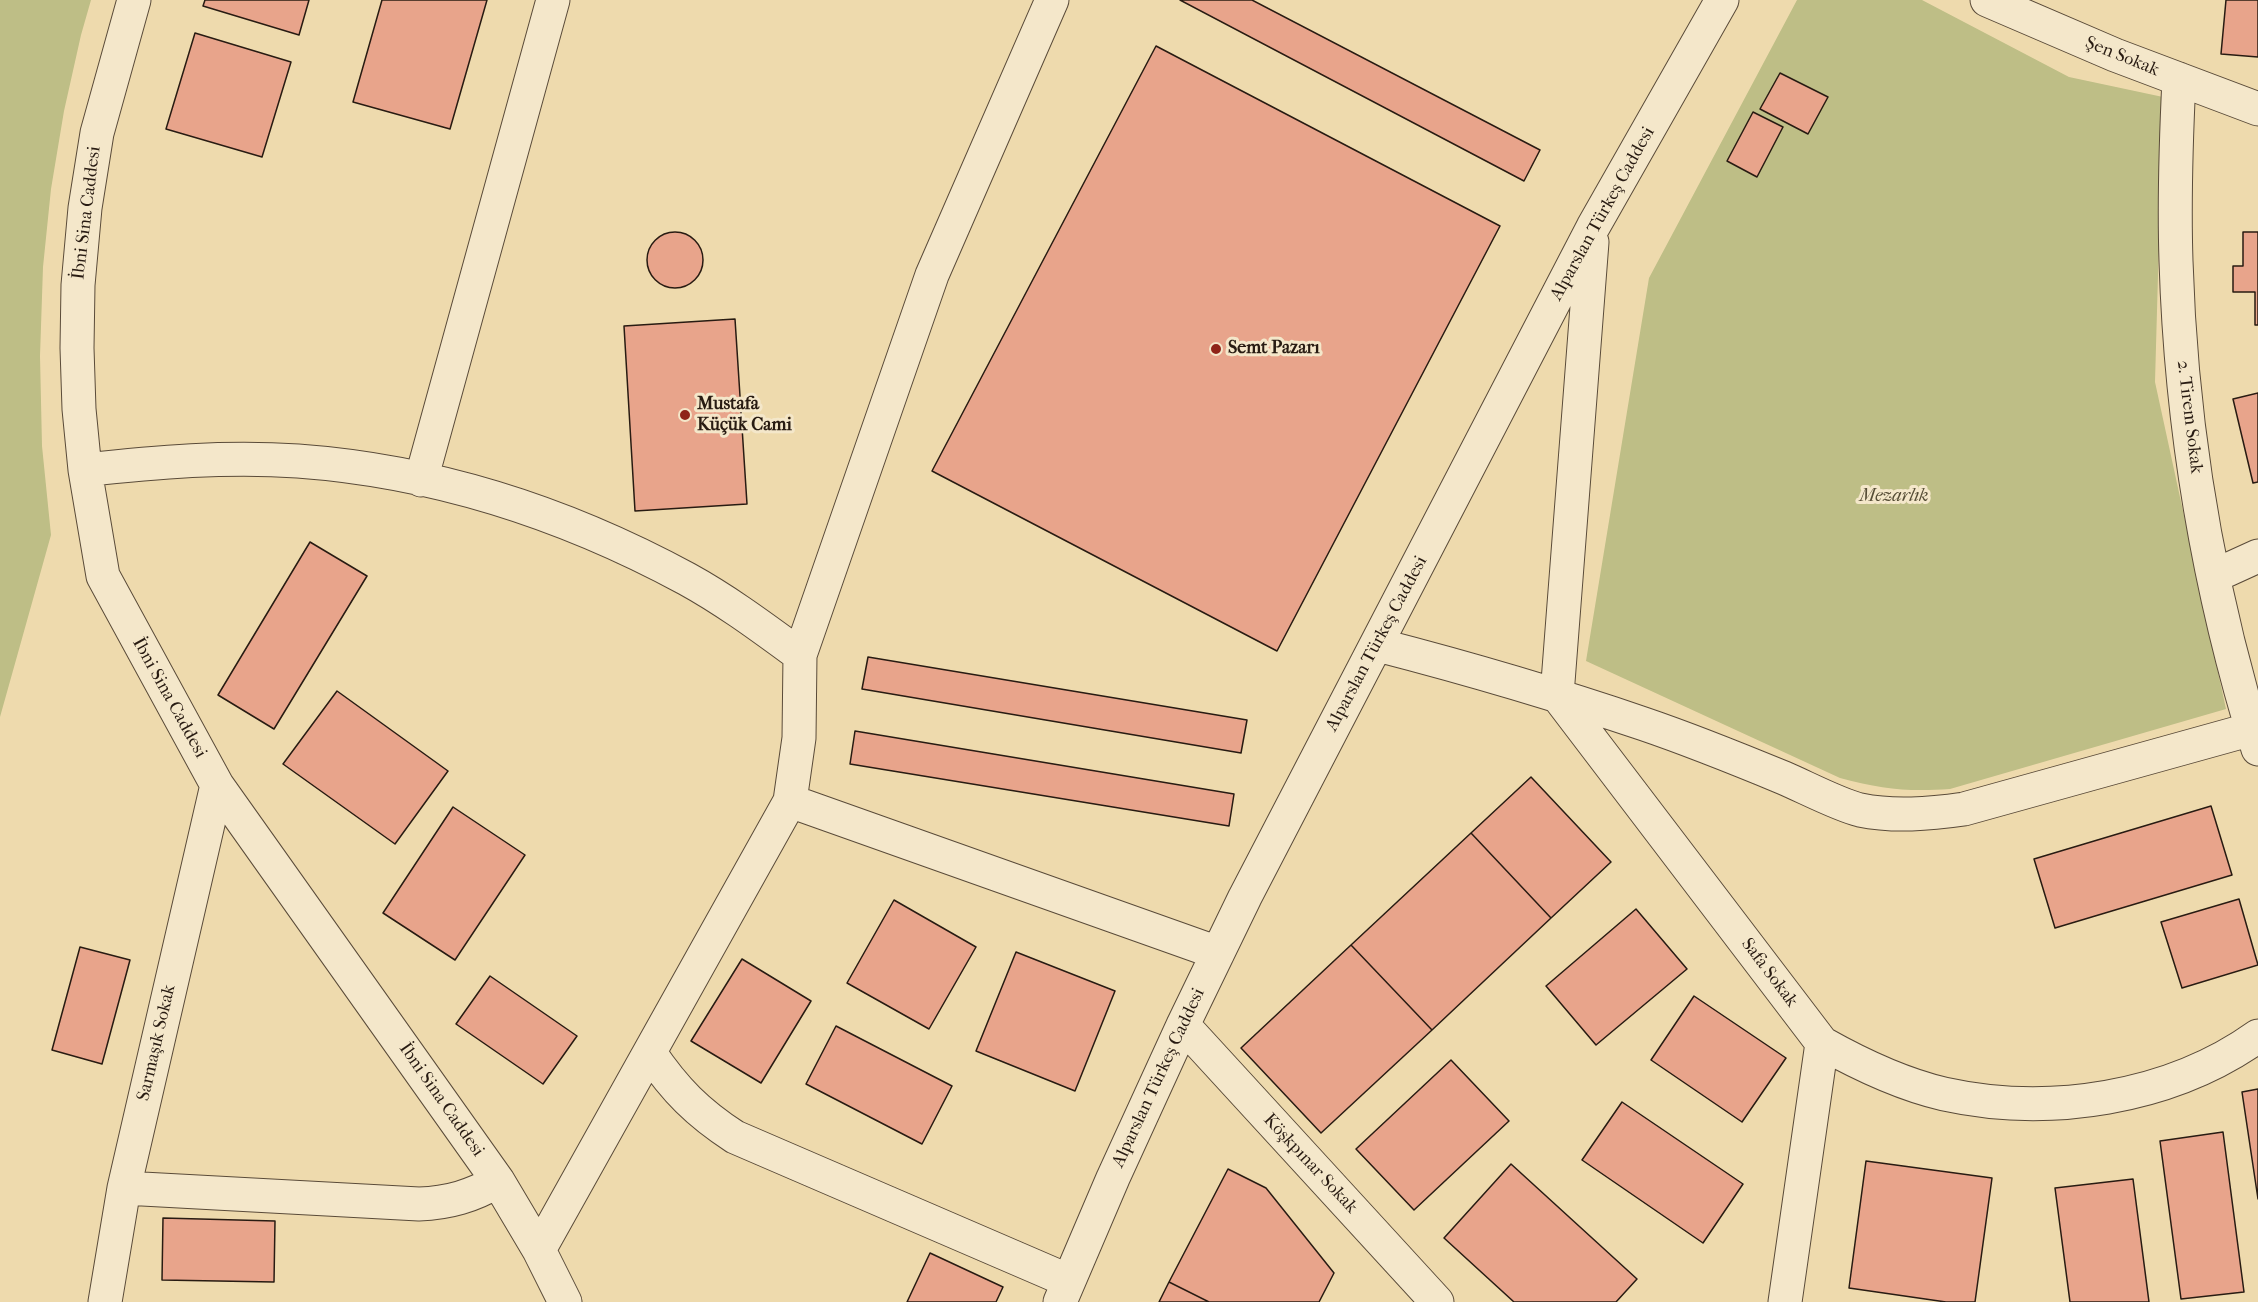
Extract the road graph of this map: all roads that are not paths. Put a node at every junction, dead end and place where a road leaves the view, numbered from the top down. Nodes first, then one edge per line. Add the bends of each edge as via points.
1 (134, 0) edge
2 (553, 0) edge
3 (1052, 0) edge
4 (1722, 0) edge
5 (1987, 0) edge
6 (2179, 79) junction
7 (2258, 109) edge
8 (1593, 227) junction
9 (85, 470) junction
10 (421, 480) junction
11 (2258, 556) edge
12 (2214, 576) junction
13 (1378, 645) junction
14 (800, 655) junction
15 (1557, 695) junction
16 (2255, 739) edge
17 (217, 785) junction
18 (790, 801) junction
19 (1218, 952) junction
20 (1183, 1025) junction
21 (2258, 1036) edge
22 (1822, 1043) junction
23 (650, 1053) junction
24 (498, 1181) junction
25 (124, 1188) junction
26 (539, 1250) junction
27 (1065, 1292) edge
28 (105, 1302) edge
29 (565, 1302) edge
30 (1437, 1302) edge
31 (1785, 1302) edge

1 - 9 street, İbni Sina Caddesi via 97,133 85,208 77,348
2 - 10 street
3 - 14 street via 932,275
4 - 8 street, Alparslan Türkeş Caddesi
5 - 6 street, Şen Sokak
6 - 7 street, Şen Sokak
6 - 12 street, 2. Tirem Sokak via 2175,170 2181,351 2191,441
8 - 13 street, Alparslan Türkeş Caddesi
8 - 15 street
9 - 10 street via 156,462 298,461
9 - 17 street, İbni Sina Caddesi via 103,576
10 - 14 street via 504,500 629,549 689,580
11 - 12 street
12 - 16 street, 2. Tirem Sokak
13 - 15 street
13 - 19 street, Alparslan Türkeş Caddesi
14 - 18 street via 799,738
15 - 16 street via 1646,724 1858,809 1893,814 1964,809
15 - 22 street, Safa Sokak
17 - 24 street, İbni Sina Caddesi
17 - 25 street, Sarmaşık Sokak
18 - 19 street
18 - 23 street
19 - 20 street, Alparslan Türkeş Caddesi
20 - 27 street, Alparslan Türkeş Caddesi
20 - 30 street, Köşkpınar Sokak
21 - 22 street via 2213,1063 2169,1081 2113,1096 2031,1104 1943,1094 1860,1064
22 - 31 street
23 - 26 street
23 - 27 street via 689,1103 735,1137
24 - 25 street via 460,1199 419,1204
24 - 26 street, İbni Sina Caddesi
25 - 28 street, Sarmaşık Sokak
26 - 29 street, İbni Sina Caddesi

